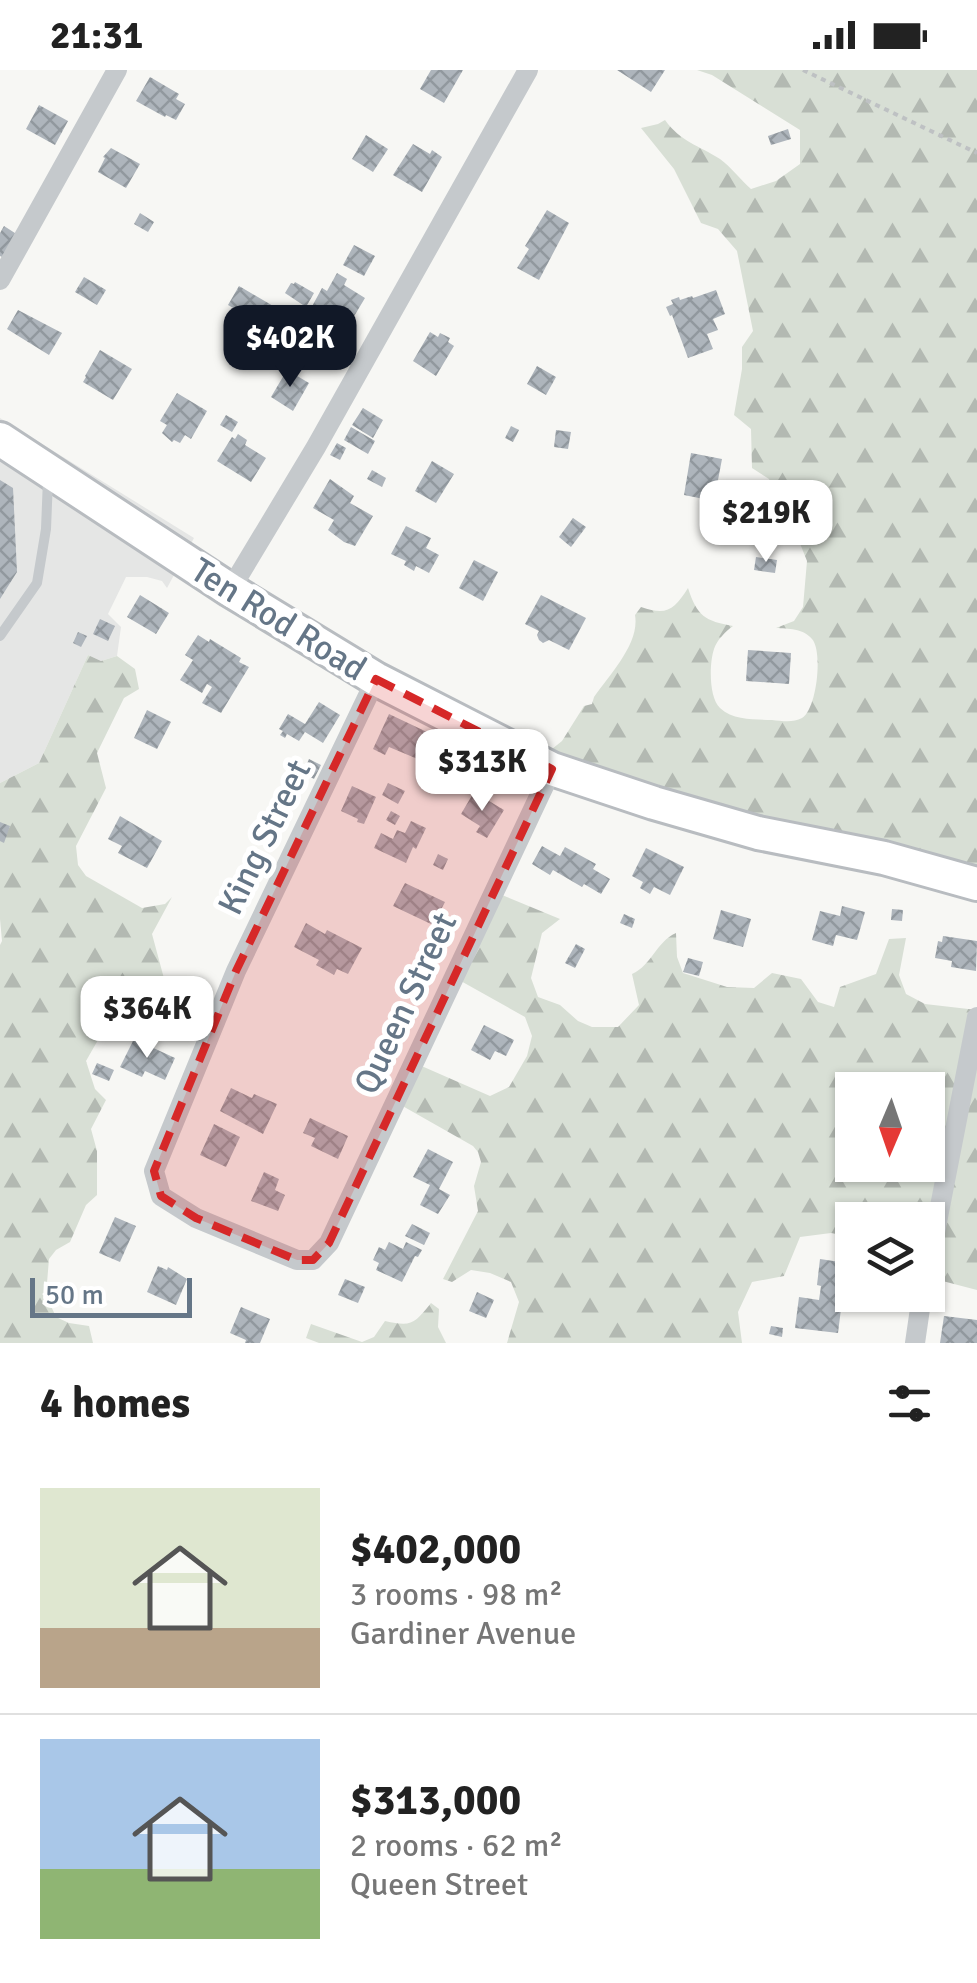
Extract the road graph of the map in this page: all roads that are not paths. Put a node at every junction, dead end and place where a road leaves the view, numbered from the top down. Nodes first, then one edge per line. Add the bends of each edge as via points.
1 (116, 70) edge
2 (528, 70) edge
3 (0, 280) edge
4 (0, 440) edge
5 (49, 472) junction
6 (230, 590) junction
7 (0, 636) edge
8 (376, 679) junction
9 (552, 769) junction
10 (977, 884) edge
11 (977, 1017) edge
12 (941, 1202) edge
13 (311, 1260) joint
14 (920, 1312) edge
15 (915, 1343) edge

1 - 3 street
2 - 6 street
4 - 5 main road, Ten Rod Road
5 - 6 main road, Ten Rod Road
5 - 7 lane via 37,582
6 - 8 main road, Ten Rod Road
8 - 9 main road, Ten Rod Road
8 - 13 street, King Street via 228,988 154,1171 161,1196 196,1218 296,1260
9 - 10 main road, Ten Rod Road via 758,832
9 - 13 street, Queen Street via 328,1244
11 - 12 street
14 - 15 street

